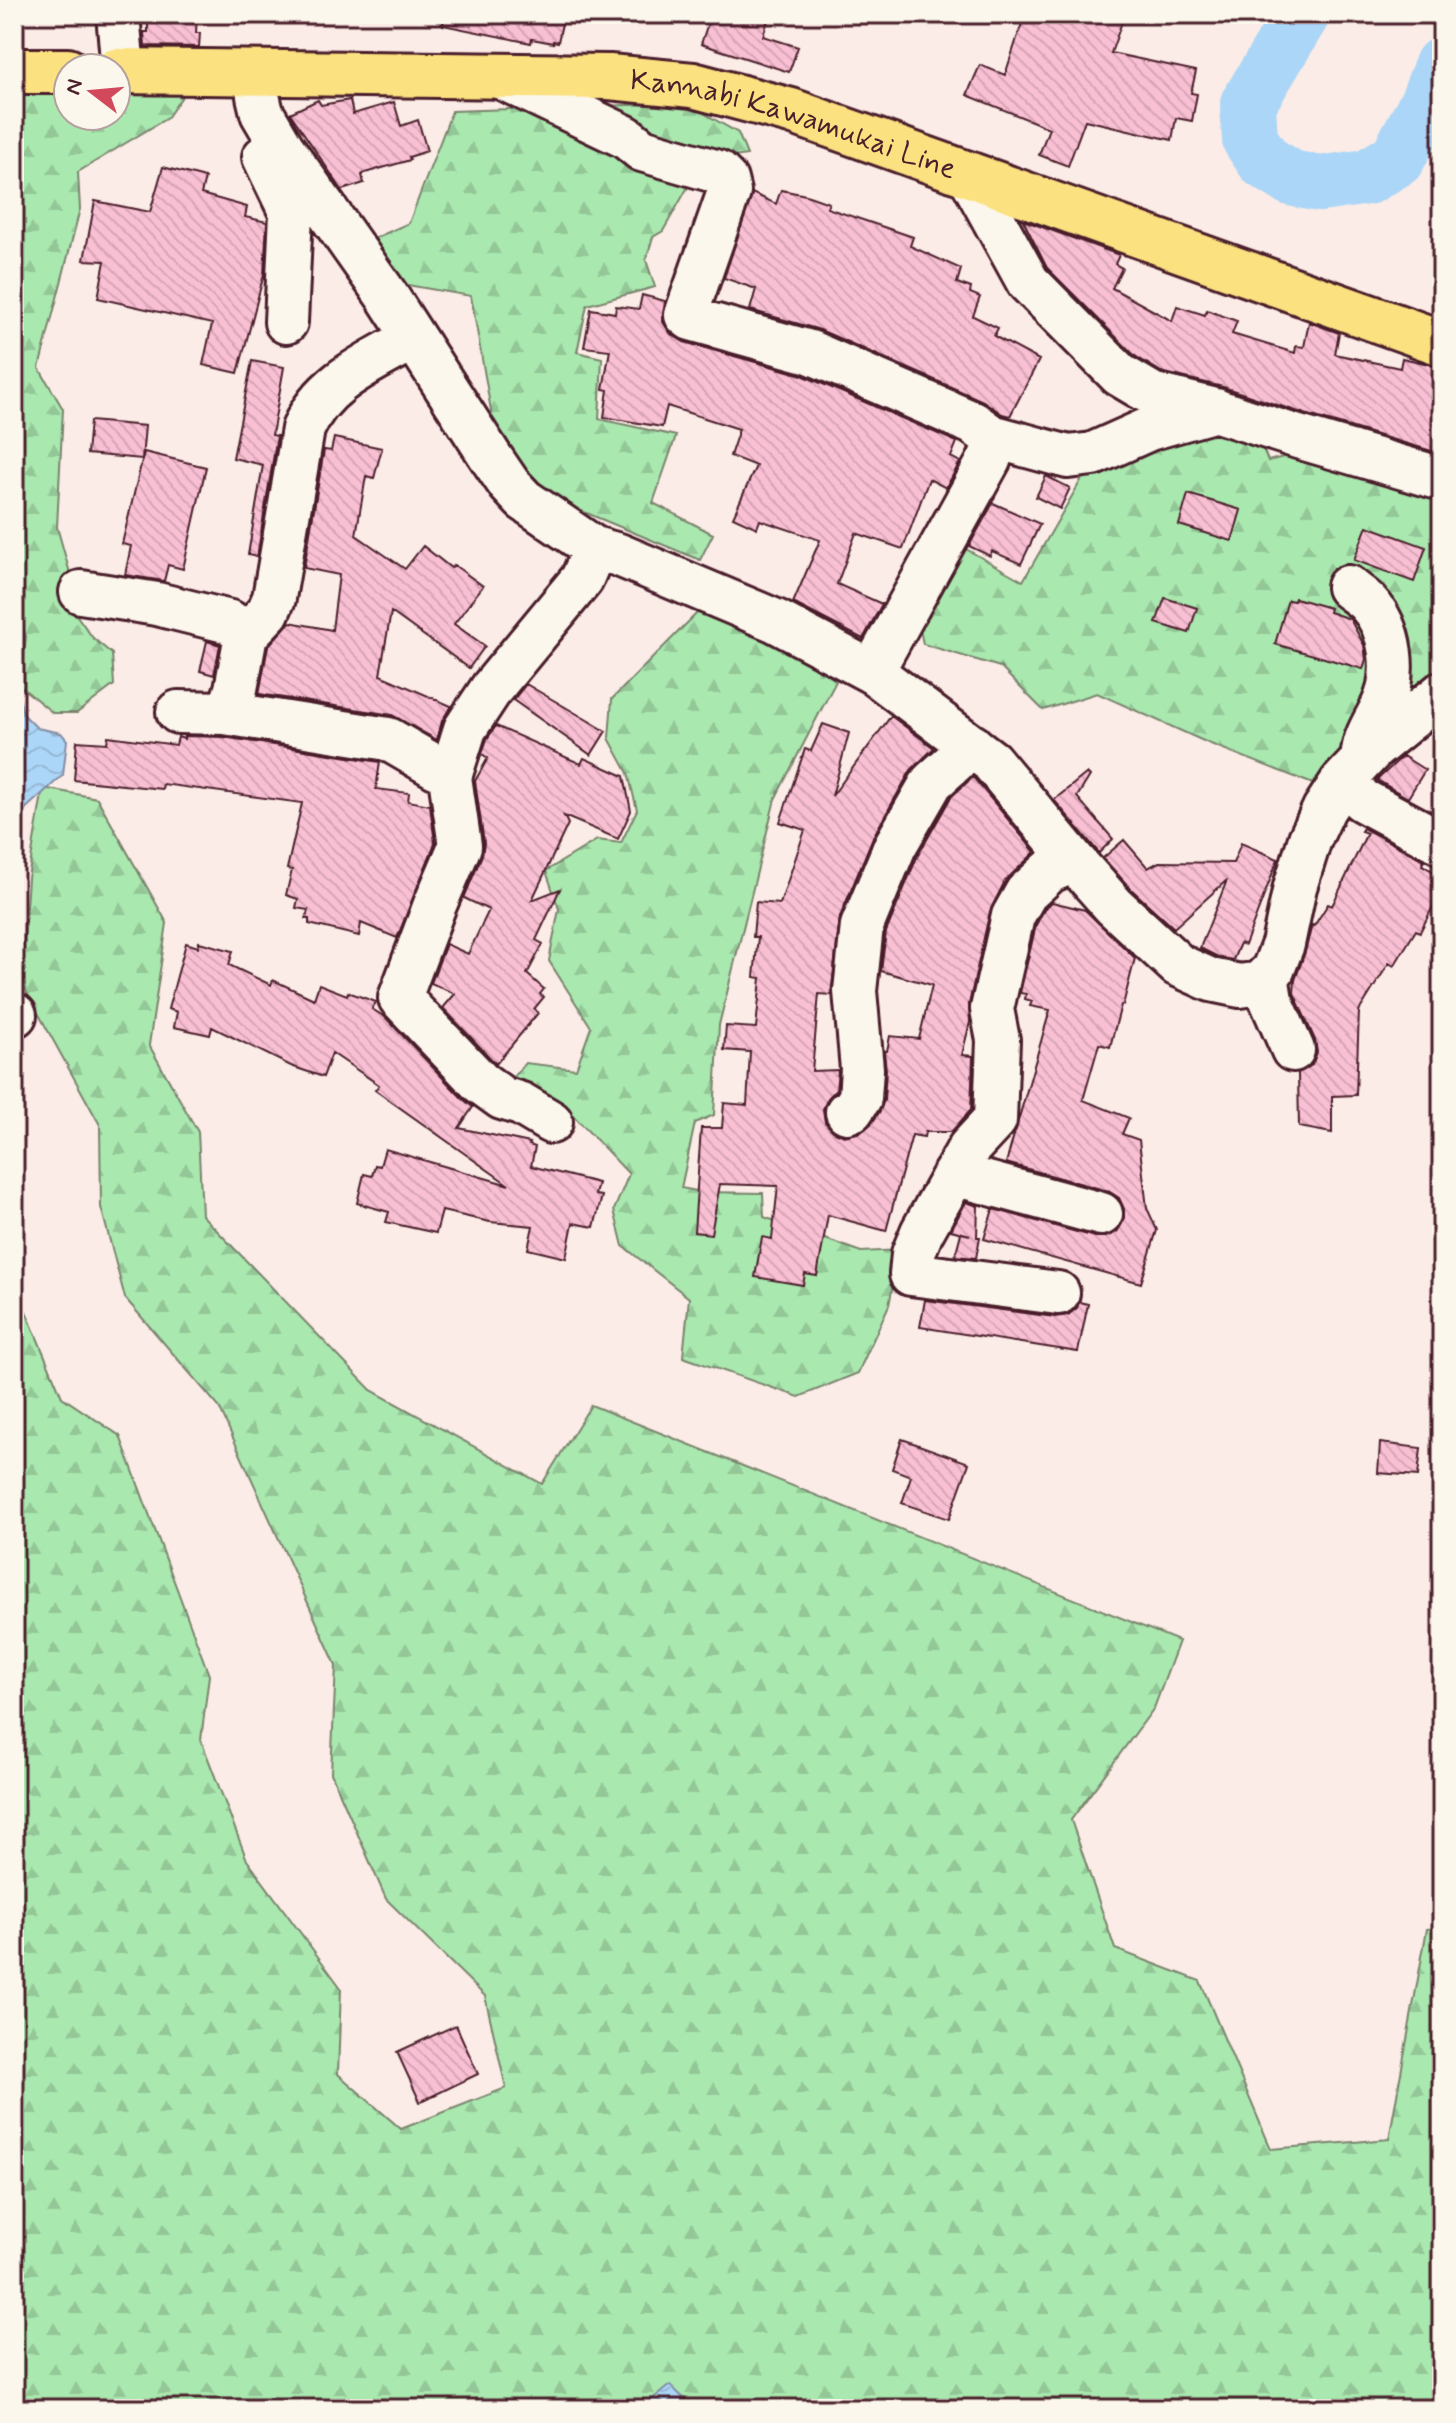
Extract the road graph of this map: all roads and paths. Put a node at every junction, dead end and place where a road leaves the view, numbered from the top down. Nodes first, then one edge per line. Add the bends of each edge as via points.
1 (118, 14) edge
2 (119, 52) edge
3 (14, 71) edge
4 (52, 71) edge
5 (132, 72) edge
6 (498, 76) junction
7 (258, 84) junction
8 (968, 173) junction
9 (286, 322) dead end
10 (414, 338) junction
11 (1442, 343) edge
12 (1216, 410) junction
13 (991, 436) junction
14 (1442, 479) edge
15 (595, 548) junction
16 (1348, 587) dead end
17 (81, 592) dead end
18 (246, 635) junction
19 (872, 672) junction
20 (1442, 693) edge
21 (178, 712) dead end
22 (225, 713) junction
23 (972, 746) junction
24 (1353, 770) junction
25 (451, 772) junction
26 (1442, 843) edge
27 (1074, 861) junction
28 (1267, 976) junction
29 (1293, 1050) dead end
30 (847, 1112) dead end
31 (551, 1122) dead end
32 (954, 1174) junction
33 (1101, 1214) dead end
34 (1058, 1293) dead end

1 - 2 street
3 - 4 main road
5 - 7 main road, Kannabi Kawamukai Line
6 - 7 main road, Kannabi Kawamukai Line
6 - 8 main road, Kannabi Kawamukai Line via 609,77 693,85 791,111
6 - 13 street via 626,137 642,150 718,172 726,180 729,192 686,315 691,319 810,352 973,423
7 - 9 street via 242,101 242,109 291,213
7 - 10 street via 262,113 282,147
8 - 11 main road, Kannabi Kawamukai Line
8 - 12 street via 1028,282 1120,375 1152,394
10 - 15 street via 509,484
10 - 18 street via 343,379 309,413 274,598
12 - 13 street via 1149,429 1093,454 1068,457
12 - 14 street
13 - 19 street via 989,460
15 - 19 street via 776,621
15 - 25 street via 582,579 465,729
16 - 24 street via 1380,619 1391,670 1385,701
17 - 18 street via 230,622
18 - 22 street via 236,689
19 - 23 street
20 - 24 street
21 - 22 street
22 - 25 street via 388,739
23 - 27 street via 991,761
23 - 30 street via 932,782 895,846 862,926 855,991 860,1098
24 - 26 street via 1362,800
24 - 28 street via 1310,839 1283,944
25 - 31 street via 460,846 400,998 480,1082
27 - 28 street via 1178,965 1240,986 1260,983
27 - 32 street via 1050,871 1026,893 1013,916 992,1009 998,1040 995,1120
28 - 29 street via 1271,1000
32 - 33 street
32 - 34 street via 922,1232 911,1274

